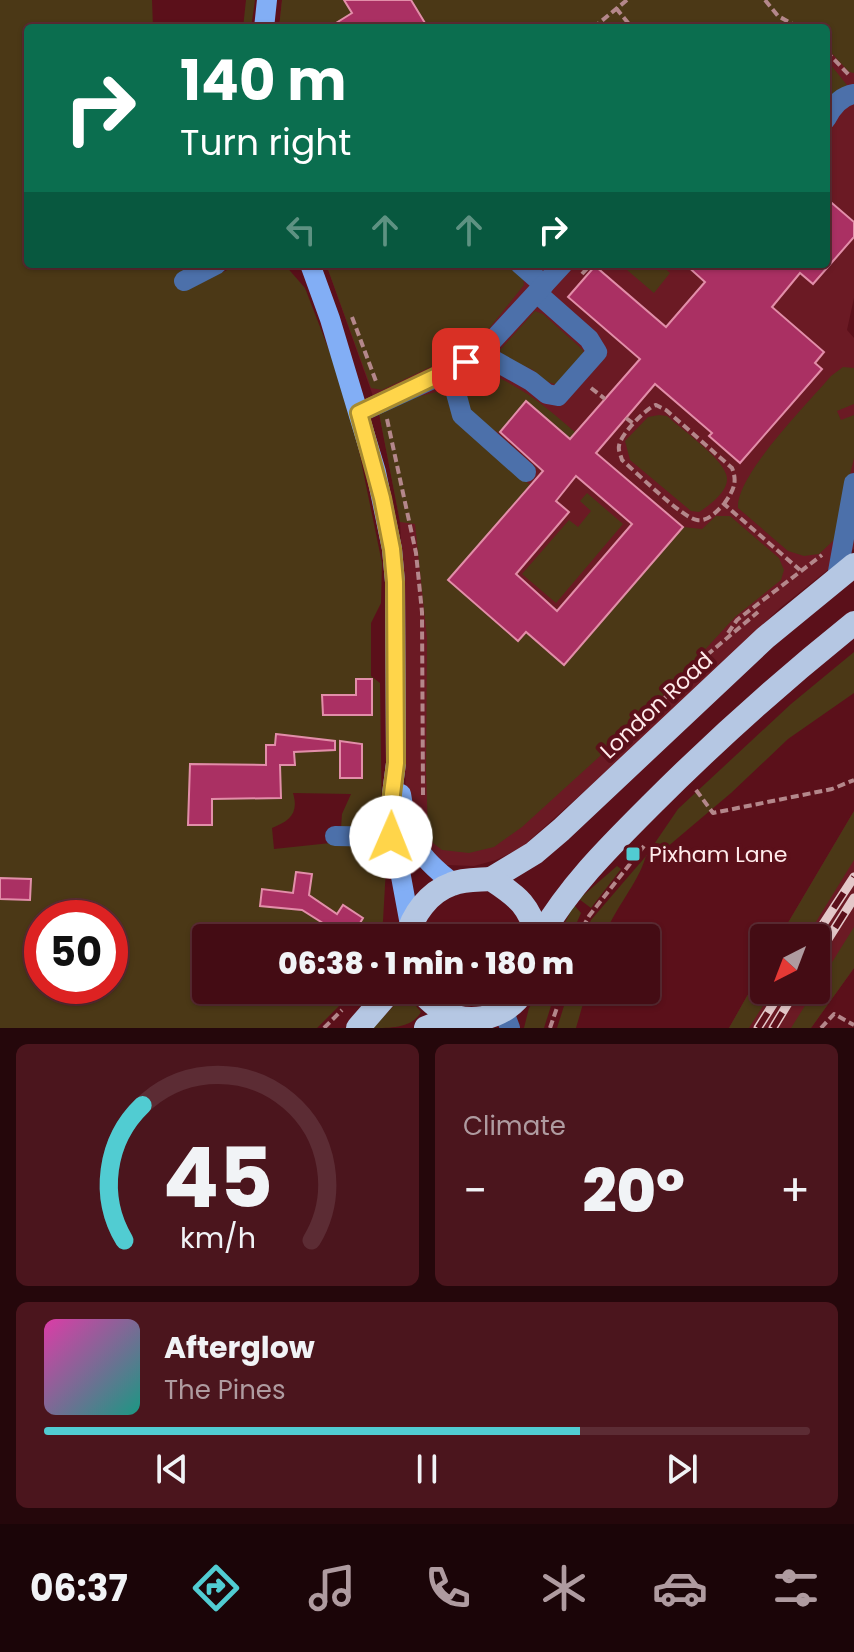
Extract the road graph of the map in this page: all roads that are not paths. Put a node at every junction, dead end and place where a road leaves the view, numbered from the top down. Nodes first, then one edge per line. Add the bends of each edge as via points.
1 (267, 0) edge
2 (264, 24) edge
3 (854, 94) edge
4 (836, 115) edge
5 (209, 268) edge
6 (311, 268) edge
7 (523, 268) edge
8 (559, 268) edge
9 (184, 281) dead end
10 (540, 289) junction
11 (481, 353) junction
12 (450, 371) junction
13 (359, 413) junction
14 (526, 472) dead end
15 (854, 483) edge
16 (845, 571) edge
17 (854, 623) edge
18 (396, 763) junction
19 (335, 836) dead end
20 (391, 837) junction
21 (491, 879) junction
22 (453, 883) junction
23 (408, 924) edge
24 (412, 924) edge
25 (535, 924) edge
26 (548, 924) edge
27 (379, 1004) edge
28 (434, 1004) edge
29 (454, 1017) junction
30 (507, 1020) edge
31 (358, 1028) edge
32 (426, 1028) edge

1 - 2 main road
3 - 4 lane via 832,108
5 - 9 lane
6 - 13 main road
7 - 10 lane
8 - 10 lane
10 - 11 lane
10 - 11 lane via 597,352 558,396
11 - 12 lane
12 - 13 lane
12 - 14 lane via 462,415
13 - 18 main road via 392,549
15 - 16 lane via 842,542
16 - 21 highway, London Road via 765,638 561,830
17 - 26 highway via 790,674 640,816 568,892
18 - 20 main road
18 - 22 main road via 410,836 420,855
19 - 20 lane
20 - 23 main road
21 - 22 highway
21 - 25 highway via 514,894
22 - 24 highway via 421,907
27 - 31 highway
28 - 29 highway
29 - 30 highway
29 - 32 highway

